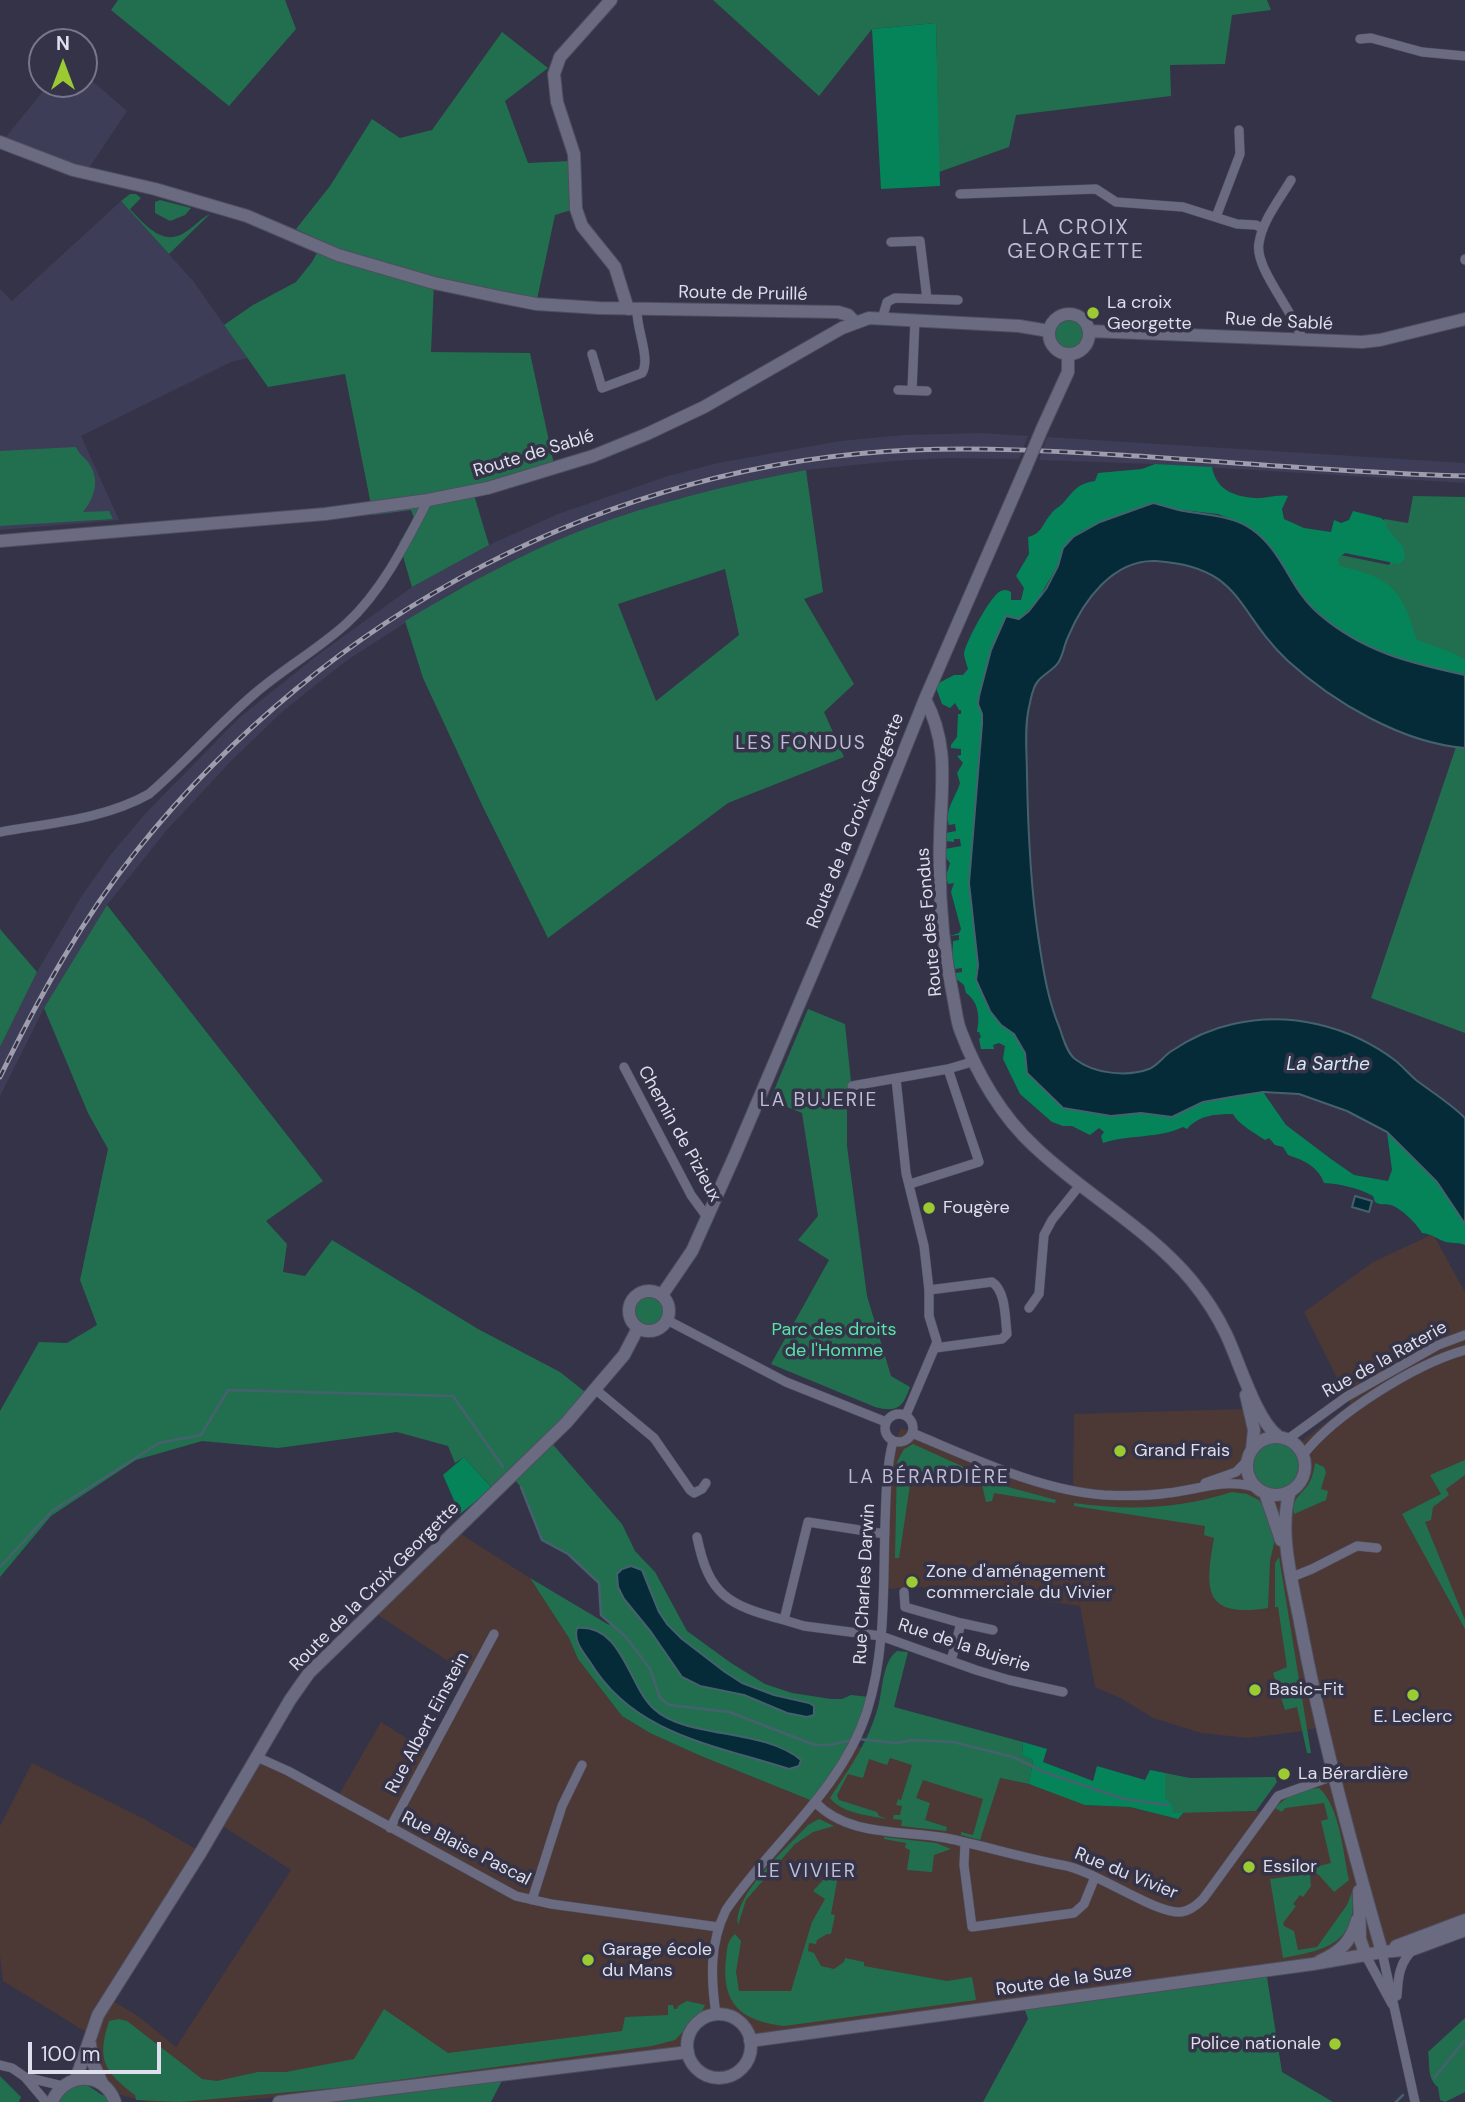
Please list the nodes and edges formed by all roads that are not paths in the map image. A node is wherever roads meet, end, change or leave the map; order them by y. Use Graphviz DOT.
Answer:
graph roads {
  1 [pos="611,0"];
  2 [pos="1360,39"];
  3 [pos="1465,56"];
  4 [pos="1239,130"];
  5 [pos="0,142"];
  6 [pos="1291,180"];
  7 [pos="961,194"];
  8 [pos="1216,217"];
  9 [pos="1263,229"];
  10 [pos="891,242"];
  11 [pos="927,299"];
  12 [pos="958,300"];
  13 [pos="633,309"];
  14 [pos="882,318"];
  15 [pos="1465,319"];
  16 [pos="915,320"];
  17 [pos="855,322"];
  18 [pos="1049,331"];
  19 [pos="1089,331"];
  20 [pos="1303,341"];
  21 [pos="592,354"];
  22 [pos="1068,354"];
  23 [pos="898,390"];
  24 [pos="912,390"];
  25 [pos="927,391"];
  26 [pos="428,500"];
  27 [pos="0,541"];
  28 [pos="925,699"];
  29 [pos="0,832"];
  30 [pos="975,1061"];
  31 [pos="624,1066"];
  32 [pos="948,1069"];
  33 [pos="896,1079"];
  34 [pos="852,1086"];
  35 [pos="910,1184"];
  36 [pos="1080,1185"];
  37 [pos="707,1217"];
  38 [pos="929,1290"];
  39 [pos="662,1295"];
  40 [pos="1030,1308"];
  41 [pos="667,1320"];
  42 [pos="638,1328"];
  43 [pos="1465,1335"];
  44 [pos="1465,1341"];
  45 [pos="935,1348"];
  46 [pos="1441,1348"];
  47 [pos="1465,1350"];
  48 [pos="1238,1361"];
  49 [pos="595,1389"];
  50 [pos="906,1415"];
  51 [pos="886,1422"];
  52 [pos="912,1433"];
  53 [pos="1283,1438"];
  54 [pos="893,1441"];
  55 [pos="1249,1455"];
  56 [pos="1303,1455"];
  57 [pos="706,1483"];
  58 [pos="1261,1491"];
  59 [pos="1290,1491"];
  60 [pos="1177,1492"];
  61 [pos="885,1534"];
  62 [pos="697,1537"];
  63 [pos="1377,1548"];
  64 [pos="1292,1577"];
  65 [pos="1294,1591"];
  66 [pos="904,1592"];
  67 [pos="784,1620"];
  68 [pos="961,1623"];
  69 [pos="993,1630"];
  70 [pos="494,1634"];
  71 [pos="881,1636"];
  72 [pos="951,1661"];
  73 [pos="1063,1692"];
  74 [pos="257,1757"];
  75 [pos="582,1765"];
  76 [pos="1333,1776"];
  77 [pos="815,1802"];
  78 [pos="390,1828"];
  79 [pos="1350,1839"];
  80 [pos="965,1843"];
  81 [pos="1096,1877"];
  82 [pos="532,1900"];
  83 [pos="1360,1902"];
  84 [pos="1465,1920"];
  85 [pos="718,1927"];
  86 [pos="1465,1930"];
  87 [pos="1414,1949"];
  88 [pos="1382,1952"];
  89 [pos="1366,1956"];
  90 [pos="1313,1964"];
  91 [pos="1396,2012"];
  92 [pos="716,2015"];
  93 [pos="750,2041"];
  94 [pos="90,2043"];
  95 [pos="688,2052"];
  96 [pos="0,2066"];
  97 [pos="25,2077"];
  98 [pos="76,2079"];
  99 [pos="102,2083"];
  100 [pos="63,2085"];
  101 [pos="114,2099"];
  102 [pos="46,2102"];
  103 [pos="52,2102"];
  104 [pos="129,2102"];
  105 [pos="279,2102"];
  106 [pos="1415,2102"];
  1 -- 13 [label="street"];
  2 -- 3 [label="street"];
  4 -- 8 [label="street"];
  5 -- 13 [label="street, Route de Pruillé"];
  6 -- 9 [label="street"];
  7 -- 8 [label="street"];
  8 -- 9 [label="street"];
  9 -- 20 [label="street"];
  10 -- 11 [label="street"];
  11 -- 12 [label="street"];
  11 -- 14 [label="street"];
  13 -- 17 [label="street, Route de Pruillé"];
  13 -- 21 [label="street"];
  14 -- 16 [label="street, Route de Sablé"];
  14 -- 17 [label="street, Route de Sablé"];
  15 -- 20 [label="street, Rue de Sablé"];
  16 -- 18 [label="street, Route de Sablé"];
  16 -- 24 [label="street"];
  17 -- 26 [label="street, Route de Sablé"];
  18 -- 19 [label="street"];
  18 -- 22 [label="street"];
  19 -- 20 [label="street, Rue de Sablé"];
  19 -- 22 [label="street"];
  22 -- 28 [label="street, Route de la Croix Georgette, bridge"];
  23 -- 24 [label="street"];
  24 -- 25 [label="street"];
  26 -- 27 [label="street, Route de Sablé"];
  26 -- 29 [label="street"];
  28 -- 30 [label="street, Route des Fondus"];
  28 -- 37 [label="street, Route de la Croix Georgette"];
  30 -- 32 [label="street"];
  30 -- 36 [label="street, Route des Fondus"];
  31 -- 37 [label="street, Chemin de Pizieux"];
  32 -- 33 [label="street"];
  32 -- 35 [label="street"];
  33 -- 34 [label="street"];
  33 -- 35 [label="street"];
  35 -- 38 [label="street"];
  36 -- 40 [label="street"];
  36 -- 48 [label="street, Route des Fondus"];
  37 -- 39 [label="street, Route de la Croix Georgette"];
  38 -- 45 [label="street"];
  38 -- 45 [label="street"];
  39 -- 41 [label="street"];
  39 -- 42 [label="street"];
  41 -- 42 [label="street"];
  41 -- 51 [label="street"];
  42 -- 49 [label="street, Route de la Croix Georgette"];
  43 -- 53 [label="street, Rue de la Raterie"];
  44 -- 46 [label="street, Rue de la Raterie"];
  45 -- 50 [label="street"];
  47 -- 56 [label="street, Rue de la Raterie"];
  48 -- 53 [label="street, Route des Fondus"];
  48 -- 55 [label="street, Route des Fondus"];
  49 -- 57 [label="street"];
  49 -- 74 [label="street, Route de la Croix Georgette"];
  50 -- 51 [label="street"];
  50 -- 52 [label="street"];
  51 -- 54 [label="street"];
  52 -- 54 [label="street"];
  52 -- 60 [label="street"];
  53 -- 55 [label="street"];
  53 -- 56 [label="street"];
  54 -- 61 [label="street, Rue Charles Darwin"];
  55 -- 58 [label="street"];
  55 -- 60 [label="street"];
  56 -- 59 [label="street"];
  58 -- 59 [label="street"];
  58 -- 60 [label="street"];
  58 -- 65 [label="street"];
  59 -- 64 [label="street"];
  61 -- 67 [label="street"];
  61 -- 71 [label="street, Rue Charles Darwin"];
  62 -- 67 [label="street, Rue de la Bujerie"];
  63 -- 64 [label="street"];
  64 -- 65 [label="street"];
  65 -- 76 [label="street"];
  66 -- 68 [label="street"];
  67 -- 71 [label="street, Rue de la Bujerie"];
  68 -- 69 [label="street"];
  68 -- 72 [label="street"];
  70 -- 78 [label="street, Rue Albert Einstein"];
  71 -- 72 [label="street, Rue de la Bujerie"];
  71 -- 77 [label="street, Rue Charles Darwin"];
  72 -- 73 [label="street, Rue de la Bujerie"];
  74 -- 78 [label="street, Rue Blaise Pascal"];
  74 -- 94 [label="street, Route de la Croix Georgette"];
  75 -- 82 [label="street"];
  76 -- 79 [label="street"];
  76 -- 81 [label="street, Rue du Vivier"];
  77 -- 80 [label="street, Rue du Vivier"];
  77 -- 85 [label="street, Rue Charles Darwin"];
  78 -- 82 [label="street, Rue Blaise Pascal"];
  79 -- 83 [label="street"];
  79 -- 88 [label="street"];
  80 -- 81 [label="street, Rue du Vivier"];
  80 -- 81 [label="street"];
  82 -- 85 [label="street, Rue Blaise Pascal"];
  83 -- 89 [label="street"];
  83 -- 90 [label="street"];
  84 -- 88 [label="street, Route de la Suze"];
  85 -- 92 [label="street, Rue Charles Darwin"];
  86 -- 87 [label="street, Route de la Suze"];
  87 -- 88 [label="street, Route de la Suze"];
  87 -- 91 [label="street"];
  88 -- 89 [label="street, Route de la Suze"];
  88 -- 91 [label="street"];
  89 -- 90 [label="street, Route de la Suze"];
  89 -- 91 [label="street"];
  90 -- 93 [label="street, Route de la Suze"];
  91 -- 106 [label="street"];
  92 -- 93 [label="street"];
  92 -- 95 [label="street"];
  93 -- 95 [label="street"];
  94 -- 98 [label="street, Route de la Croix Georgette"];
  94 -- 99 [label="street"];
  95 -- 105 [label="street"];
  96 -- 97 [label="street"];
  97 -- 100 [label="street"];
  97 -- 102 [label="street"];
  98 -- 99 [label="street"];
  98 -- 100 [label="street"];
  99 -- 101 [label="street"];
  100 -- 103 [label="street"];
  101 -- 104 [label="street"];
}
